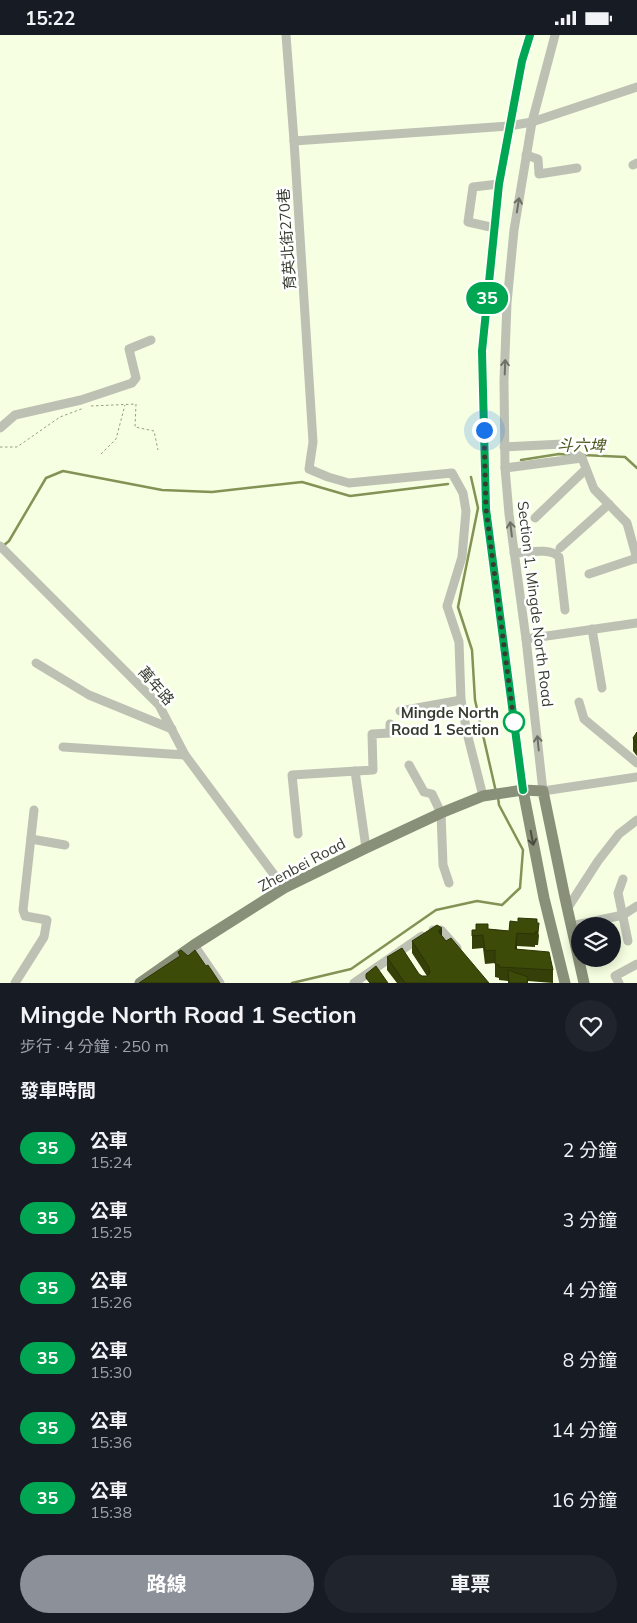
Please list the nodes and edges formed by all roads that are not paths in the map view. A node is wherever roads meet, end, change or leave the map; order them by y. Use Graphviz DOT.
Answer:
graph roads {
  1 [pos="286,35"];
  2 [pos="530,35"];
  3 [pos="555,35"];
  4 [pos="637,87"];
  5 [pos="532,122"];
  6 [pos="509,126"];
  7 [pos="294,141"];
  8 [pos="526,155"];
  9 [pos="577,168"];
  10 [pos="499,184"];
  11 [pos="495,229"];
  12 [pos="151,340"];
  13 [pos="0,428"];
  14 [pos="504,447"];
  15 [pos="582,458"];
  16 [pos="505,468"];
  17 [pos="586,469"];
  18 [pos="609,505"];
  19 [pos="535,519"];
  20 [pos="1,547"];
  21 [pos="560,547"];
  22 [pos="514,553"];
  23 [pos="637,558"];
  24 [pos="589,573"];
  25 [pos="565,610"];
  26 [pos="637,623"];
  27 [pos="592,629"];
  28 [pos="526,639"];
  29 [pos="36,663"];
  30 [pos="602,688"];
  31 [pos="461,700"];
  32 [pos="579,702"];
  33 [pos="400,711"];
  34 [pos="390,724"];
  35 [pos="172,729"];
  36 [pos="63,747"];
  37 [pos="185,755"];
  38 [pos="637,763"];
  39 [pos="409,765"];
  40 [pos="355,771"];
  41 [pos="637,777"];
  42 [pos="523,790"];
  43 [pos="543,791"];
  44 [pos="486,796"];
  45 [pos="34,810"];
  46 [pos="441,813"];
  47 [pos="637,820"];
  48 [pos="298,834"];
  49 [pos="31,839"];
  50 [pos="65,845"];
  51 [pos="366,848"];
  52 [pos="623,879"];
  53 [pos="449,883"];
  54 [pos="284,888"];
  55 [pos="637,907"];
  56 [pos="567,909"];
  57 [pos="623,915"];
  58 [pos="614,917"];
  59 [pos="571,926"];
  60 [pos="628,941"];
  61 [pos="194,945"];
  62 [pos="466,958"];
  63 [pos="637,964"];
  64 [pos="580,967"];
  65 [pos="617,979"];
  66 [pos="564,982"];
  67 [pos="15,983"];
  68 [pos="140,983"];
  69 [pos="220,983"];
  70 [pos="354,983"];
  71 [pos="584,983"];
  1 -- 7 [label="street, 育英北街270巷"];
  2 -- 6 [label="street"];
  3 -- 5 [label="street, Section 1, Mingde North Road"];
  4 -- 5 [label="street"];
  5 -- 6 [label="street"];
  5 -- 8 [label="street, Section 1, Mingde North Road"];
  6 -- 7 [label="street"];
  6 -- 10 [label="street"];
  7 -- 31 [label="street, 育英北街270巷"];
  8 -- 9 [label="street"];
  14 -- 8 [label="street, Section 1, Mingde North Road, one-way"];
  10 -- 11 [label="street"];
  10 -- 11 [label="street"];
  11 -- 42 [label="street"];
  12 -- 13 [label="street"];
  14 -- 15 [label="street"];
  14 -- 16 [label="street, Section 1, Mingde North Road"];
  15 -- 16 [label="street"];
  15 -- 17 [label="street"];
  22 -- 16 [label="street, Section 1, Mingde North Road, one-way"];
  17 -- 18 [label="street"];
  17 -- 19 [label="street"];
  18 -- 21 [label="street"];
  18 -- 23 [label="street"];
  20 -- 35 [label="street, 萬年路"];
  22 -- 25 [label="street"];
  22 -- 28 [label="street, Section 1, Mingde North Road"];
  23 -- 24 [label="street"];
  26 -- 27 [label="street"];
  27 -- 28 [label="street"];
  27 -- 30 [label="street"];
  43 -- 28 [label="street, Section 1, Mingde North Road, one-way"];
  29 -- 35 [label="street"];
  31 -- 33 [label="street"];
  31 -- 44 [label="street"];
  32 -- 38 [label="street"];
  34 -- 40 [label="street"];
  35 -- 37 [label="street, 萬年路"];
  36 -- 37 [label="street"];
  37 -- 54 [label="street, 萬年路"];
  39 -- 46 [label="street"];
  40 -- 48 [label="street"];
  40 -- 51 [label="street"];
  41 -- 43 [label="street"];
  42 -- 43 [label="main road"];
  42 -- 44 [label="main road, Zhenbei Road"];
  42 -- 66 [label="main road, one-way"];
  43 -- 56 [label="main road"];
  44 -- 46 [label="main road, Zhenbei Road"];
  45 -- 49 [label="street"];
  46 -- 51 [label="main road, Zhenbei Road"];
  46 -- 53 [label="street"];
  47 -- 56 [label="street"];
  49 -- 50 [label="street"];
  49 -- 67 [label="street"];
  51 -- 54 [label="main road, Zhenbei Road"];
  52 -- 57 [label="street"];
  54 -- 61 [label="main road, Zhenbei Road"];
  55 -- 57 [label="street"];
  56 -- 59 [label="main road"];
  57 -- 58 [label="street"];
  57 -- 60 [label="street"];
  61 -- 68 [label="main road, Zhenbei Road"];
  61 -- 69 [label="street"];
  62 -- 70 [label="street"];
  63 -- 65 [label="street"];
  64 -- 71 [label="main road"];
}
